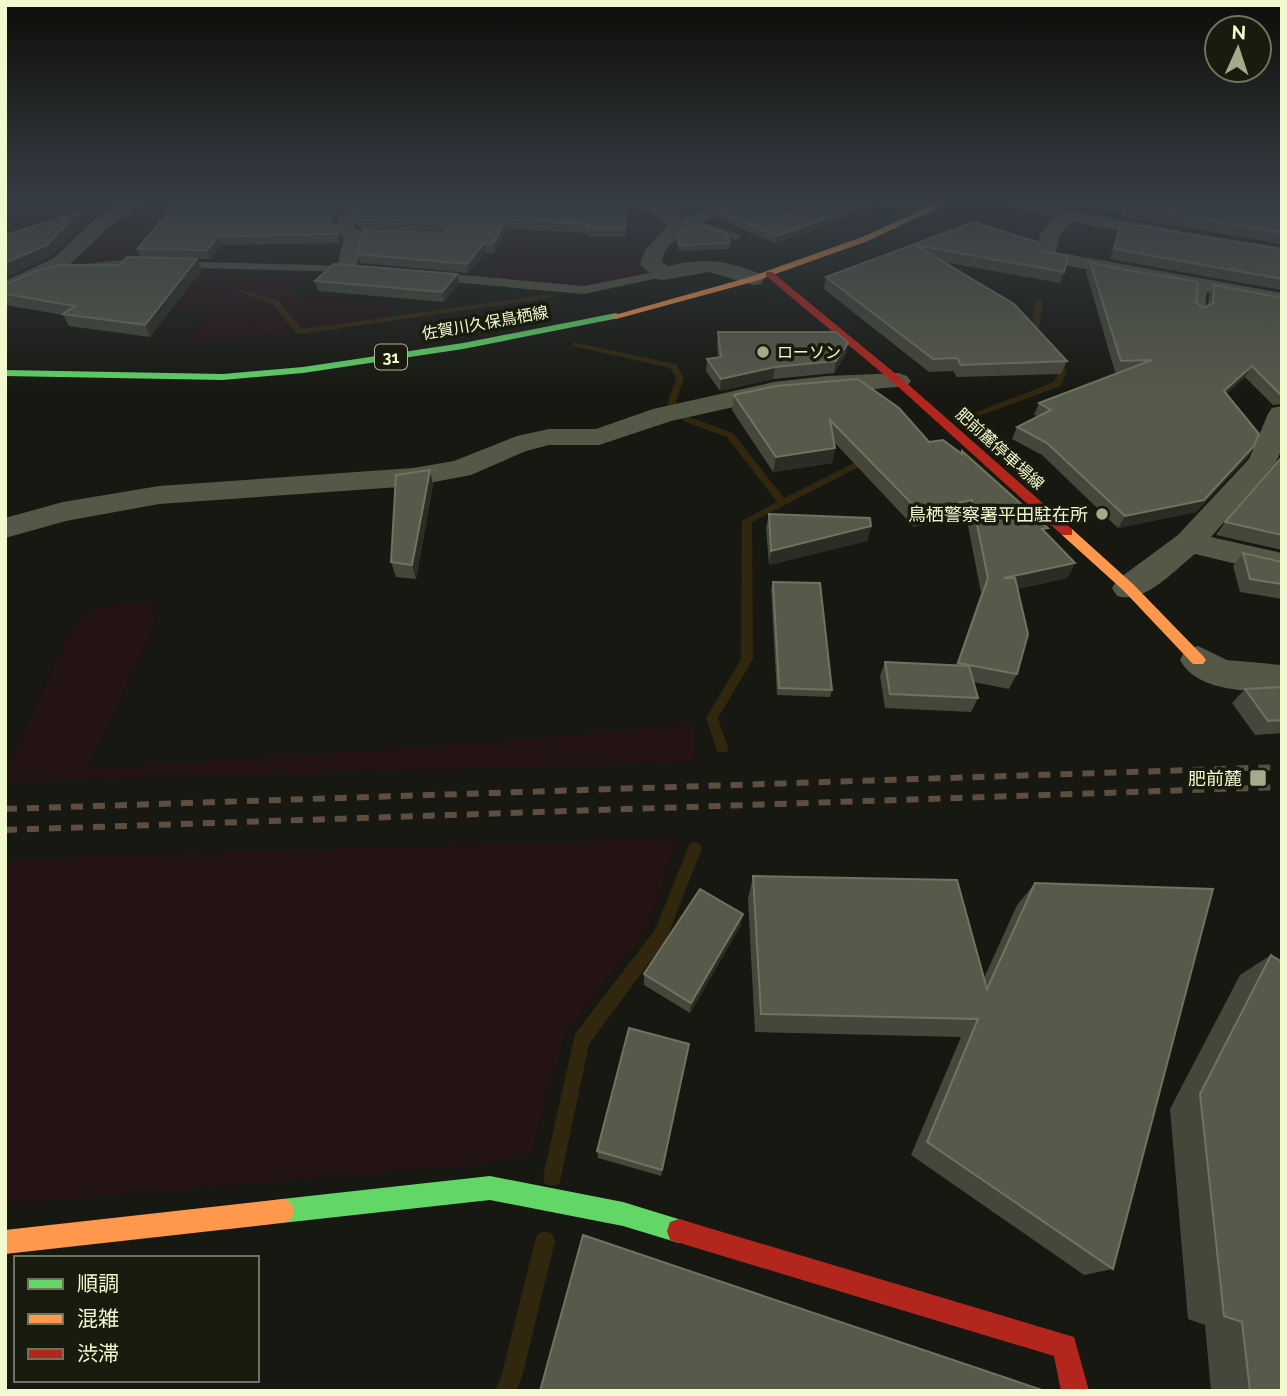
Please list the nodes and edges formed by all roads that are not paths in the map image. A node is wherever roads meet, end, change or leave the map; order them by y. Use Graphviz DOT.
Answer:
graph roads {
  1 [pos="54,265"];
  2 [pos="98,265"];
  3 [pos="219,265"];
  4 [pos="349,265"];
  5 [pos="652,265"];
  6 [pos="695,265"];
  7 [pos="721,265"];
  8 [pos="792,265"];
  9 [pos="1094,265"];
  10 [pos="348,268"];
  11 [pos="374,271"];
  12 [pos="664,274"];
  13 [pos="421,276"];
  14 [pos="762,276"];
  15 [pos="10,285"];
  16 [pos="1201,285"];
  17 [pos="1282,300"];
  18 [pos="1199,313"];
  19 [pos="5,373"];
  20 [pos="898,381"];
  21 [pos="1282,414"];
  22 [pos="5,528"];
  23 [pos="1189,542"];
  24 [pos="1282,564"];
  25 [pos="1129,588"];
  26 [pos="1198,660"];
  27 [pos="1282,679"];
  28 [pos="5,1242"];
  29 [pos="1075,1391"];
  1 -- 15 [label="street"];
  2 -- 15 [label="lane"];
  3 -- 10 [label="lane"];
  4 -- 10 [label="street"];
  5 -- 12 [label="street"];
  6 -- 12 [label="street"];
  7 -- 14 [label="street"];
  8 -- 14 [label="main road, 佐賀川久保鳥栖線 / 31"];
  9 -- 16 [label="street"];
  10 -- 11 [label="lane"];
  12 -- 13 [label="lane"];
  14 -- 19 [label="main road, 佐賀川久保鳥栖線 / 31"];
  14 -- 20 [label="main road, 肥前麓停車場線"];
  16 -- 17 [label="street"];
  16 -- 18 [label="lane"];
  20 -- 22 [label="street"];
  20 -- 25 [label="main road, 肥前麓停車場線"];
  21 -- 23 [label="street"];
  23 -- 24 [label="street"];
  23 -- 25 [label="street"];
  25 -- 26 [label="main road, 肥前麓停車場線"];
  26 -- 27 [label="street"];
  28 -- 29 [label="main road"];
}
